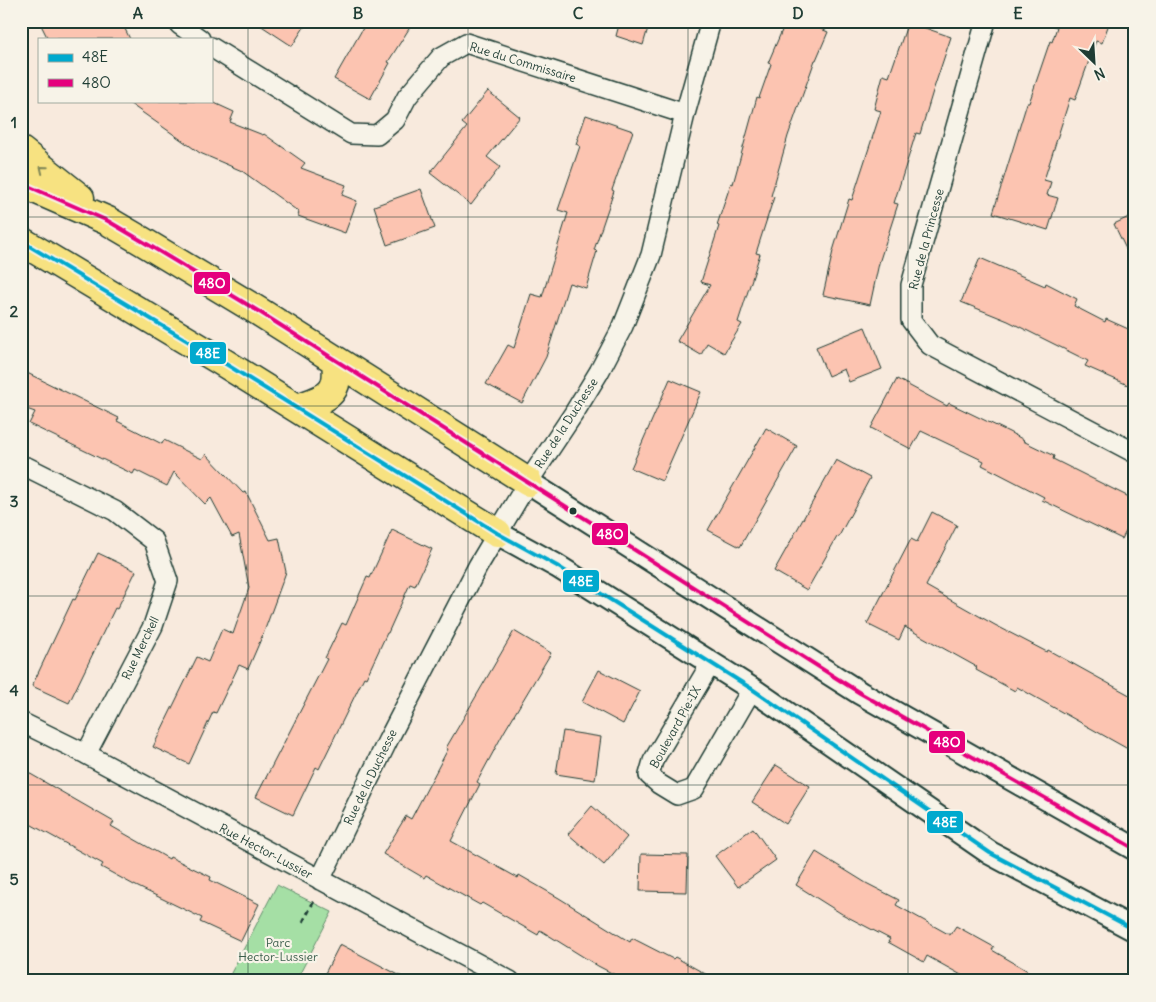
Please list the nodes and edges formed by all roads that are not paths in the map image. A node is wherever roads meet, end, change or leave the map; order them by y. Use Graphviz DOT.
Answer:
graph roads {
  1 [pos="178,21"];
  2 [pos="711,21"];
  3 [pos="986,21"];
  4 [pos="199,38"];
  5 [pos="212,48"];
  6 [pos="685,114"];
  7 [pos="21,151"];
  8 [pos="21,183"];
  9 [pos="108,221"];
  10 [pos="21,241"];
  11 [pos="336,361"];
  12 [pos="298,408"];
  13 [pos="1135,453"];
  14 [pos="21,466"];
  15 [pos="528,482"];
  16 [pos="497,533"];
  17 [pos="711,663"];
  18 [pos="752,689"];
  19 [pos="21,722"];
  20 [pos="86,754"];
  21 [pos="1135,849"];
  22 [pos="320,880"];
  23 [pos="1135,930"];
  24 [pos="510,981"];
  1 -- 4 [label="street"];
  2 -- 6 [label="street, Rue de la Duchesse"];
  3 -- 13 [label="street, Rue de la Princesse"];
  5 -- 6 [label="street, Rue du Commissaire"];
  6 -- 15 [label="street, Rue de la Duchesse"];
  9 -- 7 [label="highway, one-way"];
  8 -- 9 [label="highway"];
  9 -- 11 [label="highway"];
  10 -- 12 [label="highway"];
  11 -- 12 [label="highway"];
  11 -- 15 [label="highway"];
  12 -- 16 [label="highway"];
  14 -- 20 [label="street, Rue Merckell"];
  15 -- 16 [label="street, Rue de la Duchesse"];
  15 -- 21 [label="street"];
  16 -- 17 [label="street"];
  16 -- 22 [label="street, Rue de la Duchesse"];
  17 -- 18 [label="street"];
  17 -- 18 [label="street, Boulevard Pie-IX"];
  18 -- 23 [label="street"];
  19 -- 20 [label="street, Rue Hector-Lussier"];
  20 -- 22 [label="street, Rue Hector-Lussier"];
  22 -- 24 [label="street, Rue Hector-Lussier"];
}
